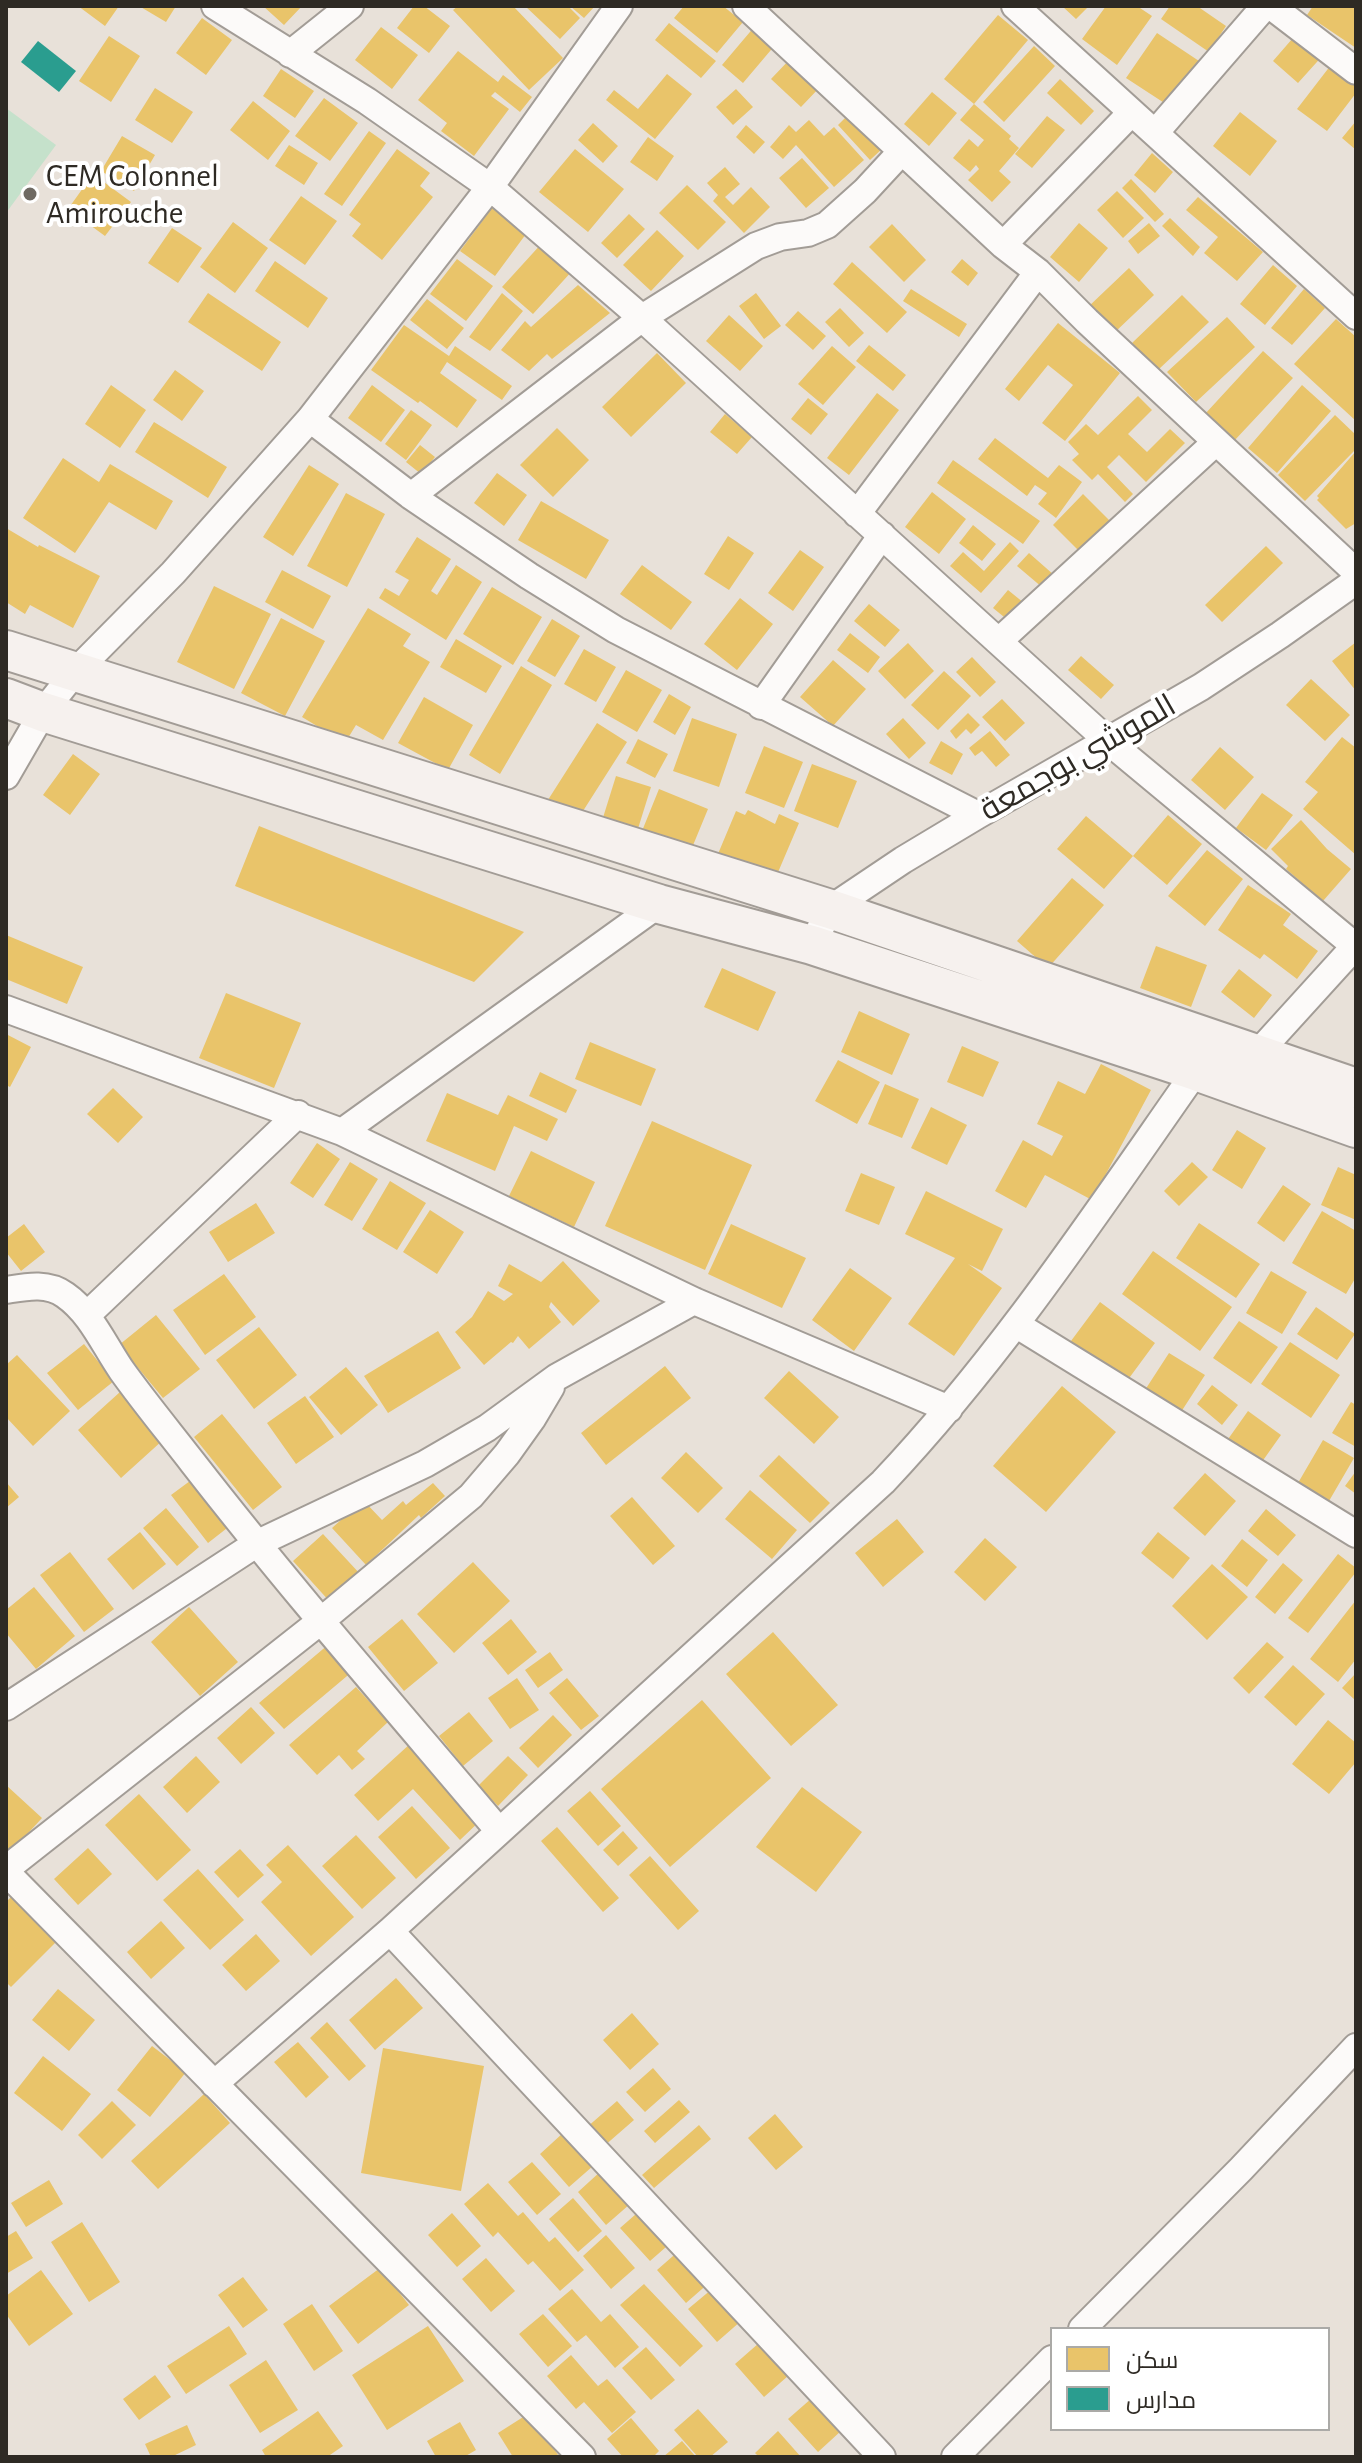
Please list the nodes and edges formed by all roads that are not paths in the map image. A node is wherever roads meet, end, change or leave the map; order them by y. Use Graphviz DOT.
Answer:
graph roads {
  1 [pos="215,6"];
  2 [pos="350,6"];
  3 [pos="619,6"];
  4 [pos="746,6"];
  5 [pos="1015,6"];
  6 [pos="1268,6"];
  7 [pos="290,54"];
  8 [pos="1356,71"];
  9 [pos="1131,113"];
  10 [pos="1155,133"];
  11 [pos="902,151"];
  12 [pos="490,187"];
  13 [pos="1003,245"];
  14 [pos="1038,272"];
  15 [pos="1356,316"];
  16 [pos="642,318"];
  17 [pos="310,419"];
  18 [pos="1216,442"];
  19 [pos="411,496"];
  20 [pos="857,514"];
  21 [pos="882,535"];
  22 [pos="1356,572"];
  23 [pos="1356,581"];
  24 [pos="999,641"];
  25 [pos="6,650"];
  26 [pos="75,672"];
  27 [pos="6,698"];
  28 [pos="761,706"];
  29 [pos="43,712"];
  30 [pos="1108,741"];
  31 [pos="6,776"];
  32 [pos="978,815"];
  33 [pos="659,904"];
  34 [pos="830,909"];
  35 [pos="812,945"];
  36 [pos="1356,946"];
  37 [pos="6,1009"];
  38 [pos="1257,1054"];
  39 [pos="1203,1055"];
  40 [pos="1355,1086"];
  41 [pos="298,1114"];
  42 [pos="1356,1128"];
  43 [pos="342,1132"];
  44 [pos="6,1290"];
  45 [pos="694,1301"];
  46 [pos="87,1315"];
  47 [pos="1017,1325"];
  48 [pos="557,1377"];
  49 [pos="949,1409"];
  50 [pos="1356,1534"];
  51 [pos="256,1544"];
  52 [pos="322,1620"];
  53 [pos="6,1707"];
  54 [pos="499,1831"];
  55 [pos="6,1871"];
  56 [pos="390,1931"];
  57 [pos="1356,2047"];
  58 [pos="214,2084"];
  59 [pos="1084,2327"];
  60 [pos="1050,2361"];
  61 [pos="582,2457"];
  62 [pos="882,2457"];
  63 [pos="955,2457"];
  1 -- 7 [label="street"];
  2 -- 7 [label="street"];
  3 -- 12 [label="street"];
  4 -- 11 [label="street"];
  5 -- 9 [label="street"];
  6 -- 8 [label="street"];
  6 -- 10 [label="street"];
  7 -- 12 [label="street"];
  9 -- 10 [label="street"];
  9 -- 13 [label="street"];
  10 -- 15 [label="street"];
  11 -- 13 [label="street"];
  11 -- 16 [label="street"];
  12 -- 16 [label="street"];
  12 -- 17 [label="street"];
  13 -- 14 [label="street"];
  14 -- 18 [label="street"];
  14 -- 20 [label="street"];
  16 -- 19 [label="street"];
  16 -- 20 [label="street"];
  17 -- 19 [label="street"];
  17 -- 26 [label="street"];
  18 -- 22 [label="street"];
  18 -- 24 [label="street"];
  19 -- 28 [label="street"];
  20 -- 21 [label="street"];
  21 -- 24 [label="street"];
  21 -- 28 [label="street"];
  23 -- 30 [label="street, الموشي بوجمعة"];
  24 -- 30 [label="street"];
  25 -- 26 [label="main road"];
  26 -- 29 [label="street"];
  26 -- 34 [label="main road"];
  27 -- 29 [label="main road"];
  28 -- 32 [label="street"];
  29 -- 31 [label="street"];
  29 -- 33 [label="main road"];
  30 -- 32 [label="street, الموشي بوجمعة"];
  30 -- 36 [label="street"];
  32 -- 34 [label="street, الموشي بوجمعة"];
  33 -- 35 [label="main road"];
  33 -- 43 [label="street"];
  34 -- 35 [label="street, الموشي بوجمعة"];
  34 -- 39 [label="main road"];
  35 -- 39 [label="main road"];
  36 -- 38 [label="street"];
  37 -- 41 [label="street"];
  38 -- 39 [label="main road"];
  38 -- 40 [label="main road"];
  39 -- 42 [label="main road"];
  39 -- 47 [label="street"];
  41 -- 43 [label="street"];
  41 -- 46 [label="street"];
  43 -- 45 [label="street"];
  44 -- 46 [label="street"];
  45 -- 48 [label="street"];
  45 -- 49 [label="street"];
  46 -- 51 [label="street"];
  47 -- 49 [label="street"];
  47 -- 50 [label="street"];
  48 -- 51 [label="street"];
  48 -- 52 [label="street"];
  49 -- 54 [label="street"];
  51 -- 52 [label="street"];
  51 -- 53 [label="street"];
  52 -- 54 [label="street"];
  52 -- 55 [label="street"];
  54 -- 56 [label="street"];
  55 -- 58 [label="street"];
  56 -- 58 [label="street"];
  56 -- 62 [label="street"];
  57 -- 59 [label="street"];
  58 -- 61 [label="street"];
  60 -- 63 [label="street"];
}
